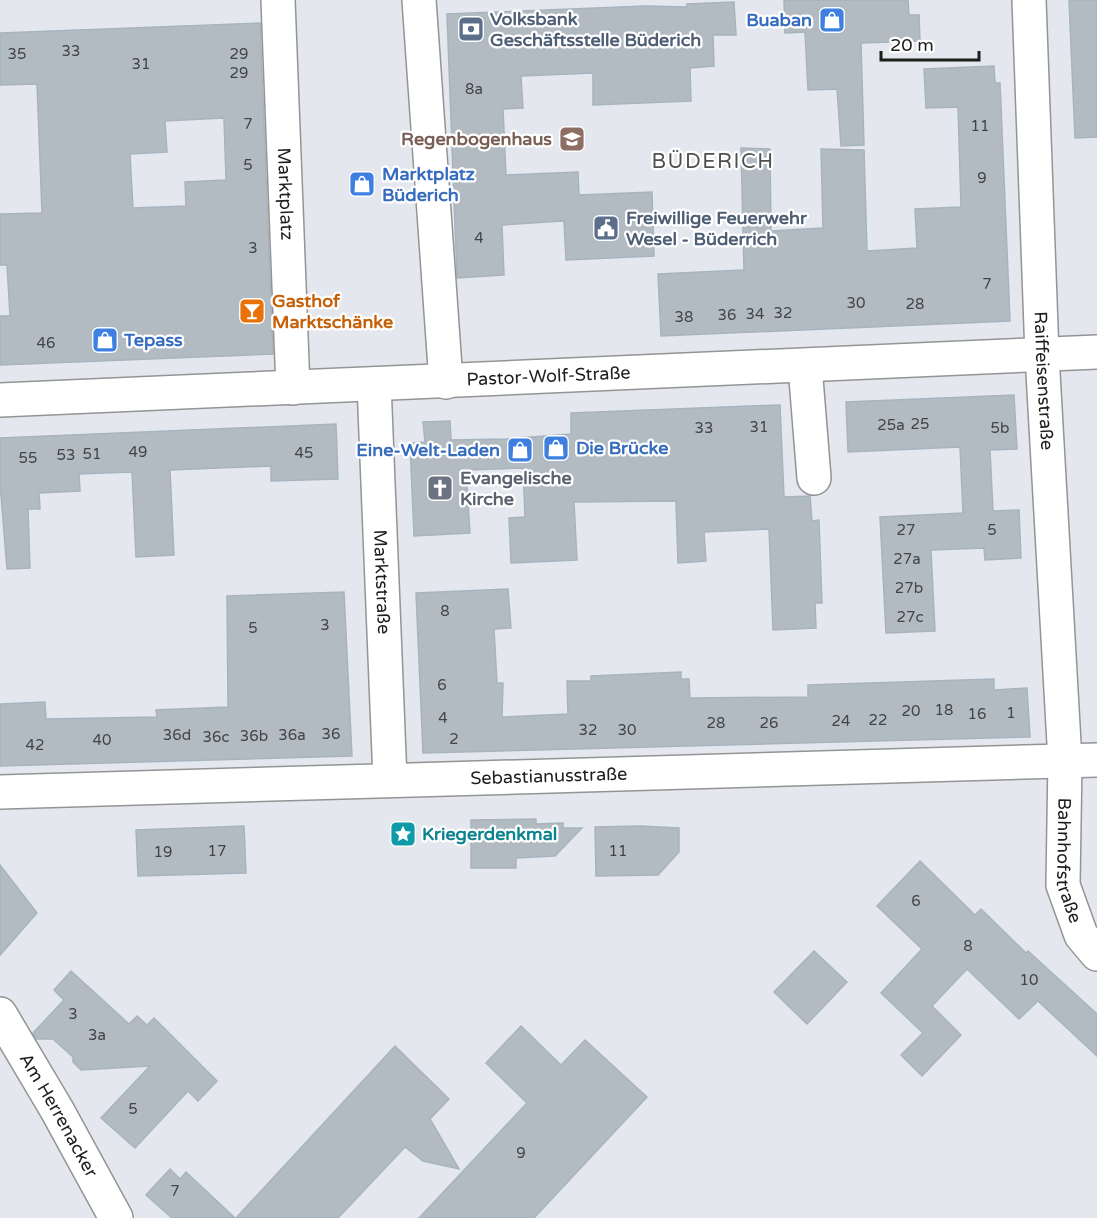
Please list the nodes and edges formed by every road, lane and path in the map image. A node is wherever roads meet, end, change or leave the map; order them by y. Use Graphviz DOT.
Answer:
graph roads {
  1 [pos="278,0"];
  2 [pos="419,0"];
  3 [pos="1029,0"];
  4 [pos="1097,352"];
  5 [pos="1042,355"];
  6 [pos="805,366"];
  7 [pos="446,382"];
  8 [pos="374,384"];
  9 [pos="293,388"];
  10 [pos="0,400"];
  11 [pos="814,478"];
  12 [pos="1097,760"];
  13 [pos="1065,761"];
  14 [pos="390,780"];
  15 [pos="0,792"];
  16 [pos="1097,954"];
  17 [pos="0,1014"];
  18 [pos="116,1218"];
  1 -- 9 [label="street, Marktplatz"];
  2 -- 7 [label="street"];
  3 -- 5 [label="street, Raiffeisenstraße"];
  4 -- 5 [label="street, Pastor-Wolf-Straße"];
  5 -- 6 [label="street, Pastor-Wolf-Straße"];
  5 -- 13 [label="street, Raiffeisenstraße"];
  6 -- 7 [label="street, Pastor-Wolf-Straße"];
  6 -- 11 [label="street"];
  7 -- 8 [label="street, Pastor-Wolf-Straße"];
  8 -- 9 [label="street, Pastor-Wolf-Straße"];
  8 -- 14 [label="street, Marktstraße"];
  9 -- 10 [label="street, Pastor-Wolf-Straße"];
  12 -- 13 [label="street, Sebastianusstraße"];
  13 -- 14 [label="street, Sebastianusstraße"];
  13 -- 16 [label="street, Bahnhofstraße"];
  14 -- 15 [label="street, Sebastianusstraße"];
  17 -- 18 [label="street, Am Herrenacker"];
}
